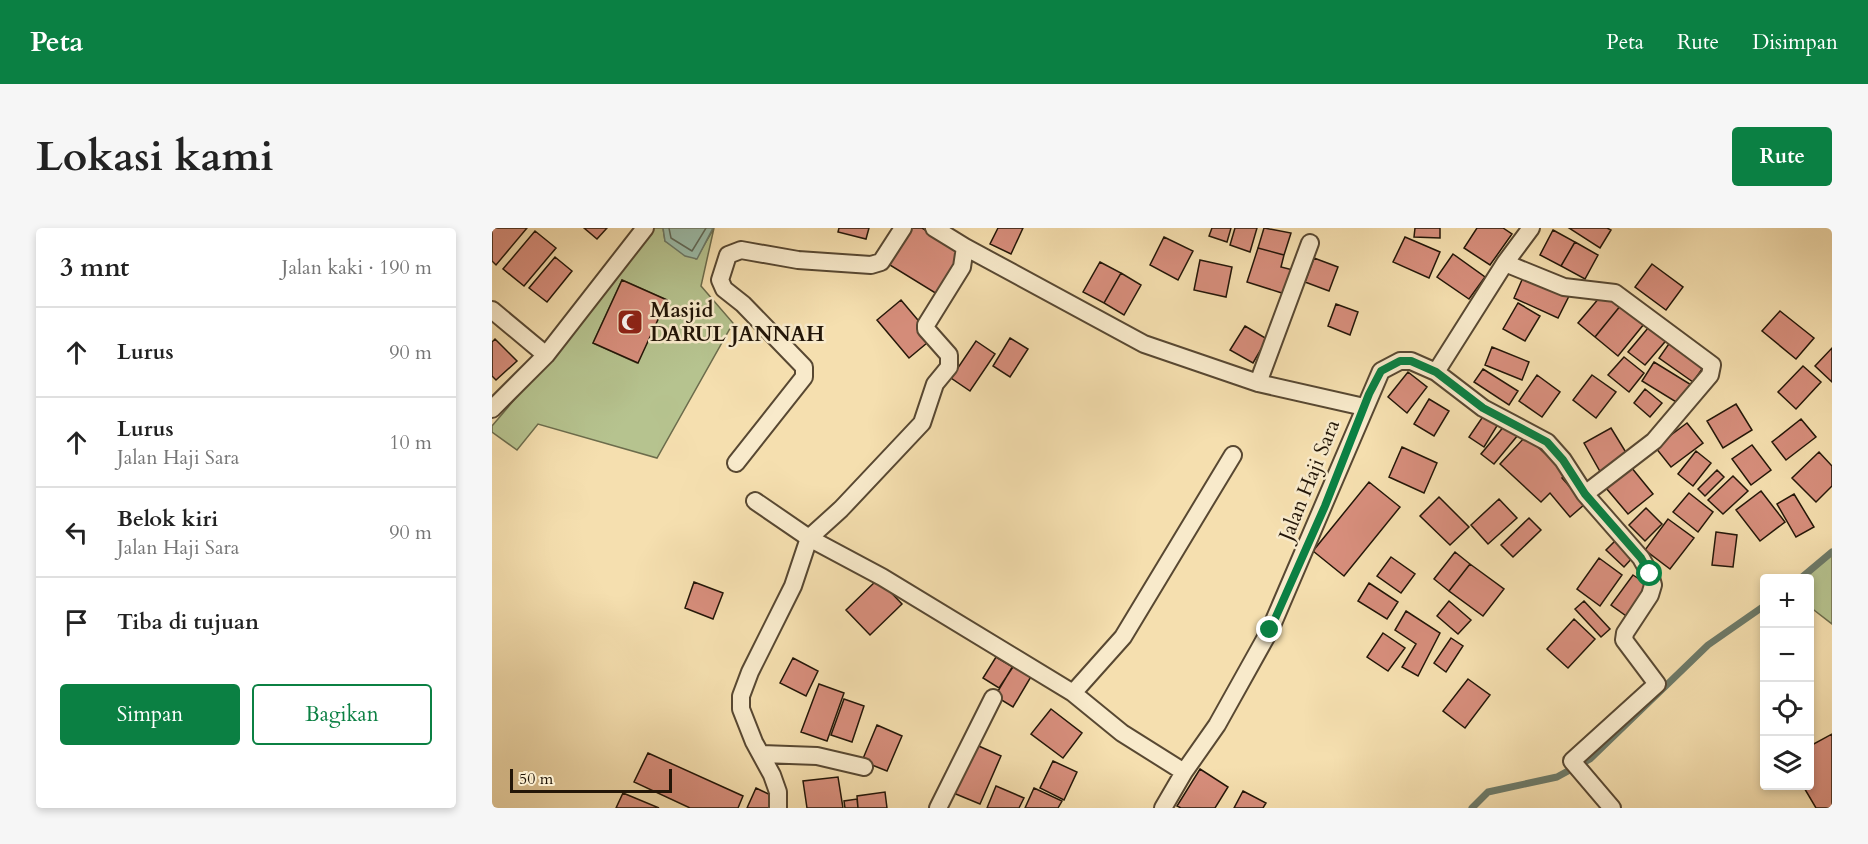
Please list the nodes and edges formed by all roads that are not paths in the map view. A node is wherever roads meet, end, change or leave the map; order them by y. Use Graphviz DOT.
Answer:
graph roads {
  1 [pos="645,228"];
  2 [pos="903,228"];
  3 [pos="934,228"];
  4 [pos="1531,228"];
  5 [pos="1310,243"];
  6 [pos="965,247"];
  7 [pos="1505,263"];
  8 [pos="492,310"];
  9 [pos="546,355"];
  10 [pos="1436,372"];
  11 [pos="1258,383"];
  12 [pos="1364,407"];
  13 [pos="492,409"];
  14 [pos="1233,455"];
  15 [pos="736,463"];
  16 [pos="1585,494"];
  17 [pos="755,501"];
  18 [pos="809,538"];
  19 [pos="1074,693"];
  20 [pos="993,698"];
  21 [pos="761,754"];
  22 [pos="864,767"];
  23 [pos="1184,772"];
  24 [pos="778,808"];
  25 [pos="938,808"];
  26 [pos="1163,808"];
  27 [pos="1612,808"];
  1 -- 9 [label="street"];
  2 -- 15 [label="street"];
  3 -- 6 [label="street"];
  4 -- 7 [label="street"];
  5 -- 11 [label="street"];
  6 -- 11 [label="street"];
  6 -- 18 [label="street"];
  7 -- 10 [label="street"];
  7 -- 16 [label="street"];
  8 -- 9 [label="street"];
  9 -- 13 [label="street"];
  10 -- 12 [label="street, Jalan Haji Sara"];
  10 -- 16 [label="street, Jalan Haji Sara"];
  11 -- 12 [label="street"];
  12 -- 23 [label="street, Jalan Haji Sara"];
  14 -- 19 [label="street"];
  16 -- 27 [label="street, Jalan Haji Sara"];
  17 -- 18 [label="street"];
  18 -- 19 [label="street"];
  18 -- 21 [label="street"];
  19 -- 23 [label="street"];
  20 -- 25 [label="street"];
  21 -- 22 [label="street"];
  21 -- 24 [label="street"];
  23 -- 26 [label="street, Jalan Haji Sara"];
}
